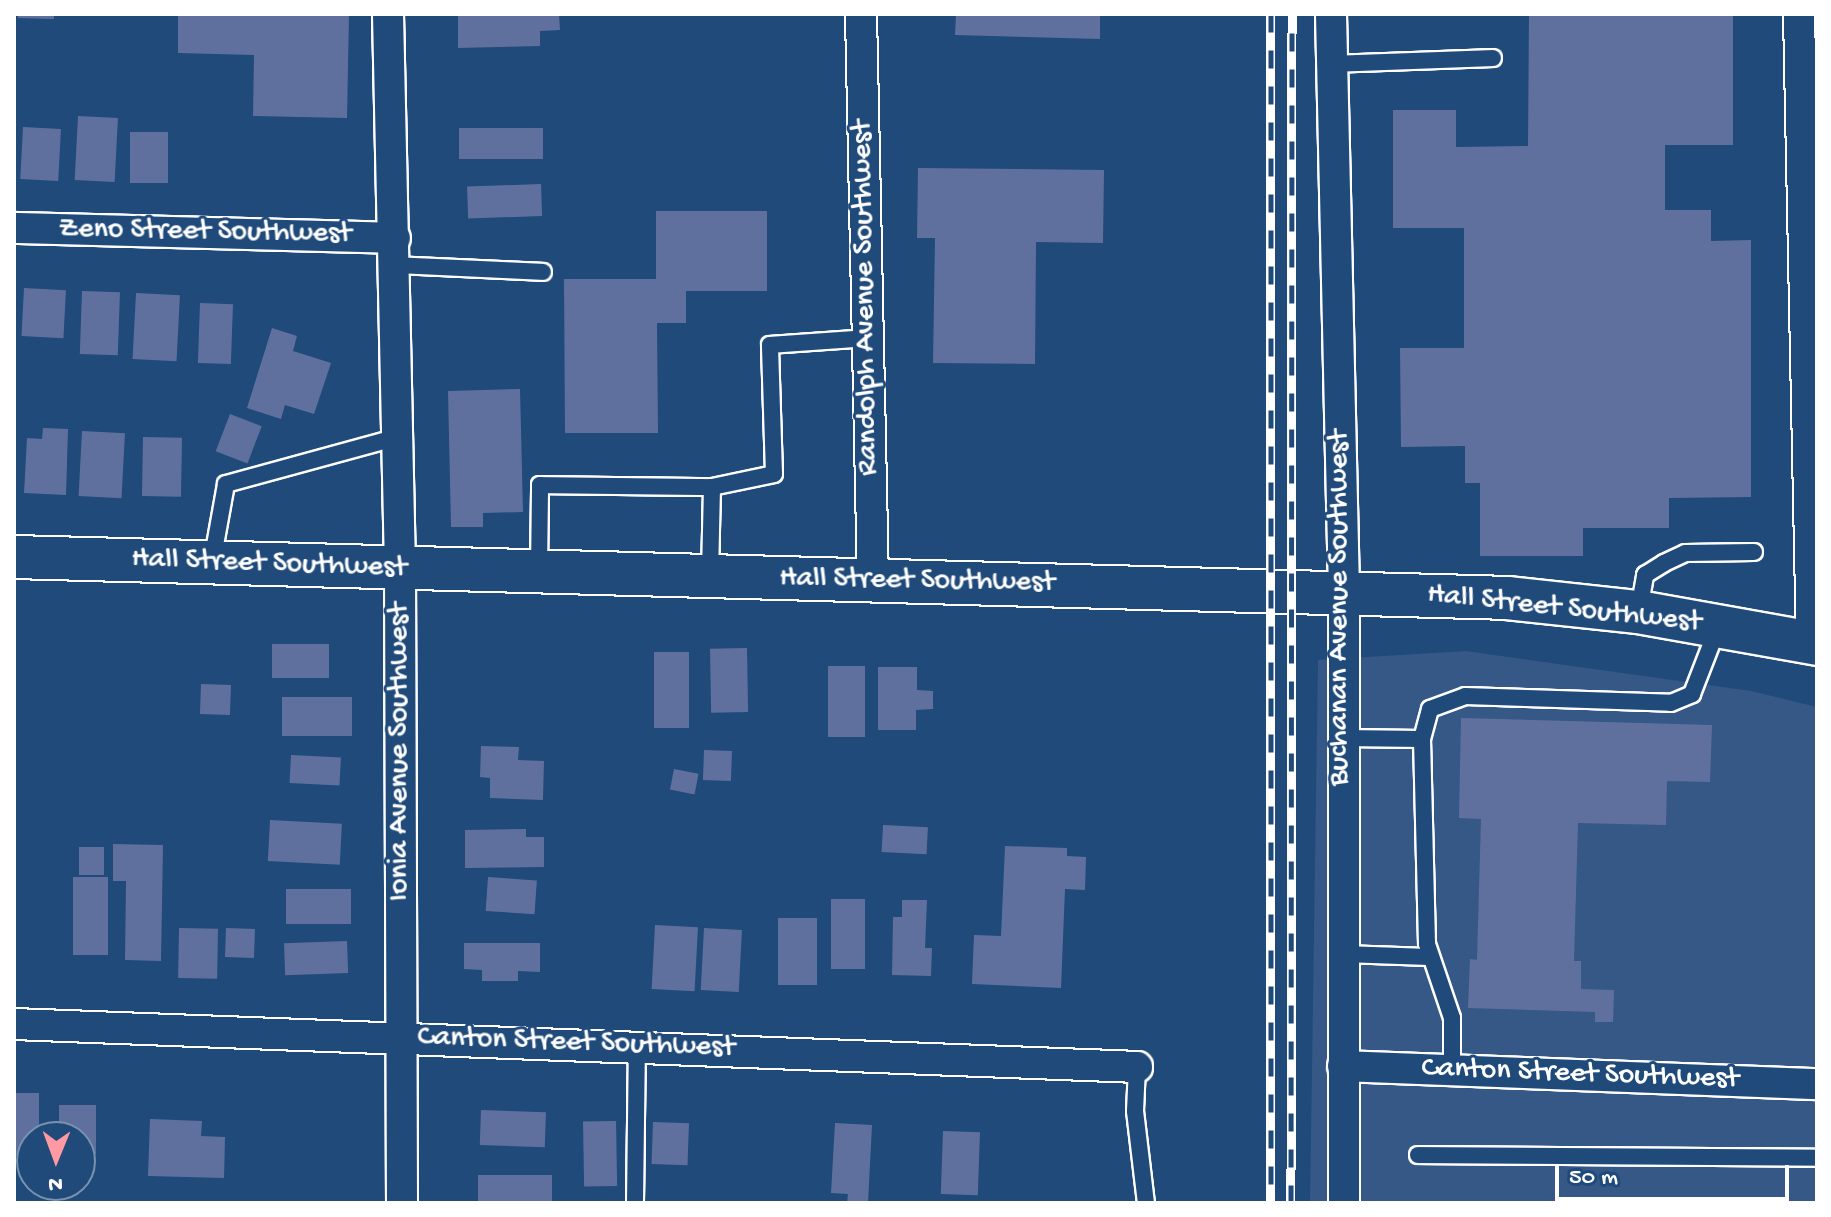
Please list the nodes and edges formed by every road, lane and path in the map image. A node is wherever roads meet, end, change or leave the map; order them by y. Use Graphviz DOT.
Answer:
graph roads {
  1 [pos="388,14"];
  2 [pos="861,14"];
  3 [pos="1331,14"];
  4 [pos="1799,14"];
  5 [pos="1493,58"];
  6 [pos="1332,64"];
  7 [pos="14,228"];
  8 [pos="395,251"];
  9 [pos="543,272"];
  10 [pos="868,338"];
  11 [pos="398,437"];
  12 [pos="712,487"];
  13 [pos="1754,552"];
  14 [pos="14,557"];
  15 [pos="212,563"];
  16 [pos="400,569"];
  17 [pos="539,572"];
  18 [pos="710,577"];
  19 [pos="873,581"];
  20 [pos="1344,592"];
  21 [pos="1638,612"];
  22 [pos="1718,626"];
  23 [pos="1815,643"];
  24 [pos="1343,738"];
  25 [pos="1422,739"];
  26 [pos="1344,954"];
  27 [pos="1428,957"];
  28 [pos="14,1024"];
  29 [pos="402,1036"];
  30 [pos="637,1046"];
  31 [pos="1343,1066"];
  32 [pos="1137,1067"];
  33 [pos="1452,1070"];
  34 [pos="1817,1084"];
  35 [pos="1418,1155"];
  36 [pos="1817,1158"];
  37 [pos="402,1203"];
  38 [pos="635,1203"];
  39 [pos="1146,1203"];
  40 [pos="1344,1203"];
  1 -- 8 [label="street, Ionia Avenue Southwest"];
  2 -- 10 [label="street, Randolph Avenue Southwest"];
  3 -- 6 [label="street, Buchanan Avenue Southwest"];
  4 -- 23 [label="street"];
  5 -- 6 [label="lane"];
  6 -- 20 [label="street, Buchanan Avenue Southwest"];
  7 -- 8 [label="street, Zeno Street Southwest"];
  8 -- 9 [label="lane"];
  8 -- 11 [label="street, Ionia Avenue Southwest"];
  10 -- 12 [label="lane"];
  10 -- 19 [label="street, Randolph Avenue Southwest"];
  11 -- 15 [label="lane"];
  11 -- 16 [label="street, Ionia Avenue Southwest"];
  12 -- 17 [label="lane"];
  12 -- 18 [label="lane"];
  13 -- 21 [label="lane"];
  14 -- 15 [label="main road, Hall Street Southwest"];
  15 -- 16 [label="main road, Hall Street Southwest"];
  16 -- 17 [label="main road, Hall Street Southwest"];
  16 -- 29 [label="street, Ionia Avenue Southwest"];
  17 -- 18 [label="main road, Hall Street Southwest"];
  18 -- 19 [label="main road, Hall Street Southwest"];
  19 -- 20 [label="main road, Hall Street Southwest"];
  20 -- 21 [label="main road, Hall Street Southwest"];
  20 -- 24 [label="street, Buchanan Avenue Southwest"];
  21 -- 22 [label="main road, Hall Street Southwest"];
  22 -- 23 [label="main road, Hall Street Southwest"];
  22 -- 25 [label="lane"];
  24 -- 25 [label="lane"];
  24 -- 26 [label="street, Buchanan Avenue Southwest"];
  25 -- 27 [label="lane"];
  26 -- 27 [label="lane"];
  26 -- 31 [label="street, Buchanan Avenue Southwest"];
  27 -- 33 [label="lane"];
  28 -- 29 [label="street, Canton Street Southwest"];
  29 -- 30 [label="street, Canton Street Southwest"];
  29 -- 37 [label="street, Ionia Avenue Southwest"];
  30 -- 32 [label="street, Canton Street Southwest"];
  30 -- 38 [label="lane"];
  31 -- 33 [label="street, Canton Street Southwest"];
  31 -- 40 [label="street, Buchanan Avenue Southwest"];
  32 -- 39 [label="lane"];
  33 -- 34 [label="street, Canton Street Southwest"];
  35 -- 36 [label="lane"];
}
